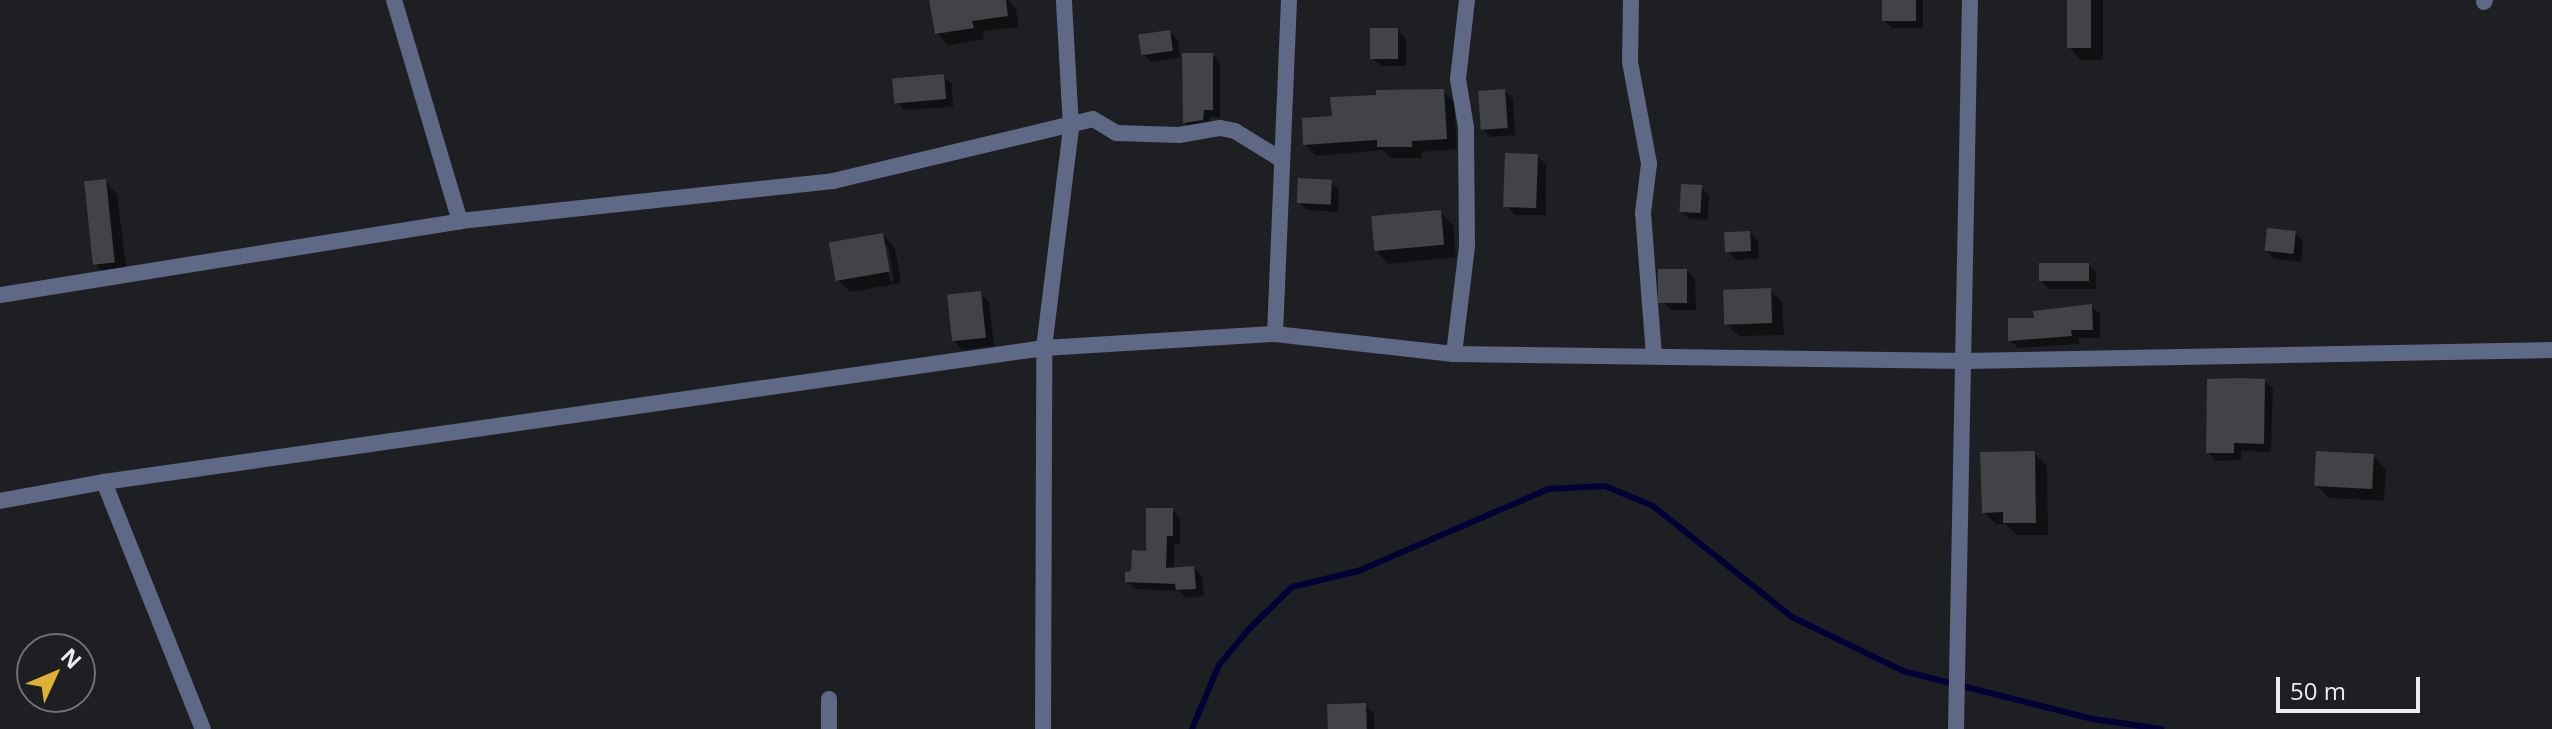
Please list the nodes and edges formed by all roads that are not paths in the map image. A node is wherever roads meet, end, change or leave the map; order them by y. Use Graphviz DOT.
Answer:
graph roads {
  1 [pos="394,0"];
  2 [pos="1064,0"];
  3 [pos="1289,0"];
  4 [pos="1467,0"];
  5 [pos="1631,0"];
  6 [pos="1970,0"];
  7 [pos="1071,127"];
  8 [pos="1282,160"];
  9 [pos="460,221"];
  10 [pos="0,295"];
  11 [pos="1275,334"];
  12 [pos="1044,348"];
  13 [pos="2552,350"];
  14 [pos="1454,354"];
  15 [pos="1654,357"];
  16 [pos="1965,361"];
  17 [pos="104,482"];
  18 [pos="0,501"];
  19 [pos="829,699"];
  20 [pos="203,729"];
  21 [pos="829,729"];
  22 [pos="1043,729"];
  23 [pos="1956,729"];
  1 -- 9 [label="street"];
  2 -- 7 [label="street"];
  3 -- 8 [label="street"];
  4 -- 14 [label="street"];
  5 -- 15 [label="street"];
  6 -- 16 [label="street"];
  7 -- 8 [label="street"];
  7 -- 9 [label="street"];
  7 -- 12 [label="street"];
  8 -- 11 [label="street"];
  9 -- 10 [label="street"];
  11 -- 12 [label="street"];
  11 -- 14 [label="street"];
  12 -- 17 [label="street"];
  12 -- 22 [label="street"];
  13 -- 16 [label="street"];
  14 -- 15 [label="street"];
  15 -- 16 [label="street"];
  16 -- 23 [label="street"];
  17 -- 18 [label="street"];
  17 -- 20 [label="street"];
  19 -- 21 [label="street"];
}
